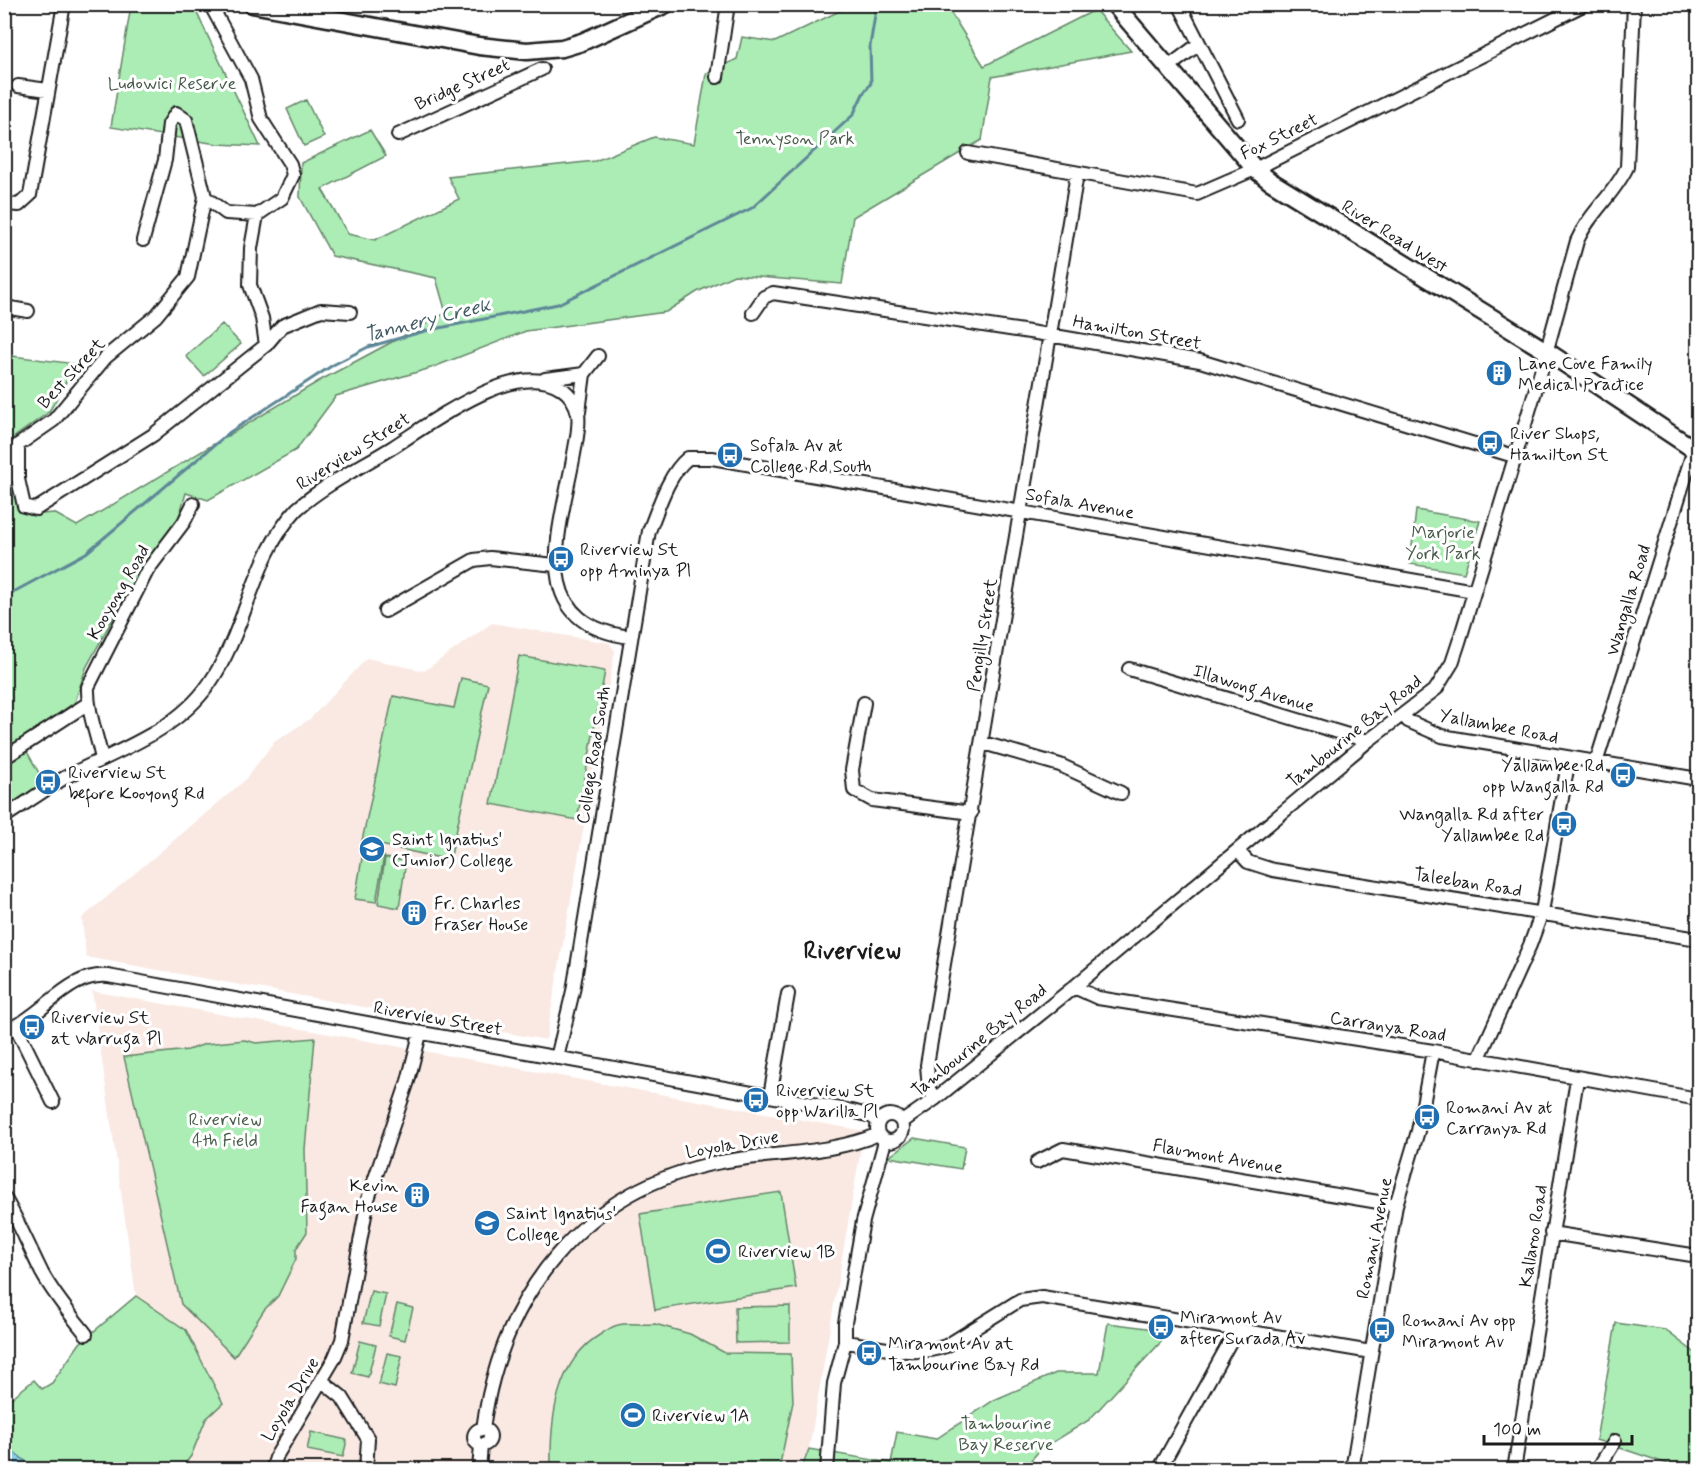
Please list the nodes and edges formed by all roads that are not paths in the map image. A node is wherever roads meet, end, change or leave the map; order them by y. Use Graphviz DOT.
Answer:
graph roads {
  1 [pos="64,4"];
  2 [pos="210,4"];
  3 [pos="252,4"];
  4 [pos="666,4"];
  5 [pos="728,4"];
  6 [pos="1113,4"];
  7 [pos="1179,4"];
  8 [pos="1585,4"];
  9 [pos="1634,4"];
  10 [pos="1199,44"];
  11 [pos="1167,68"];
  12 [pos="542,69"];
  13 [pos="717,78"];
  14 [pos="18,86"];
  15 [pos="48,90"];
  16 [pos="1238,119"];
  17 [pos="398,135"];
  18 [pos="968,153"];
  19 [pos="1255,169"];
  20 [pos="1077,174"];
  21 [pos="205,197"];
  22 [pos="4,204"];
  23 [pos="257,215"];
  24 [pos="143,240"];
  25 [pos="4,307"];
  26 [pos="28,311"];
  27 [pos="350,312"];
  28 [pos="753,313"];
  29 [pos="1049,335"];
  30 [pos="266,345"];
  31 [pos="1546,351"];
  32 [pos="598,356"];
  33 [pos="584,374"];
  34 [pos="538,380"];
  35 [pos="579,415"];
  36 [pos="1696,451"];
  37 [pos="1514,456"];
  38 [pos="681,464"];
  39 [pos="193,504"];
  40 [pos="1020,510"];
  41 [pos="555,565"];
  42 [pos="1474,591"];
  43 [pos="386,611"];
  44 [pos="630,637"];
  45 [pos="1129,669"];
  46 [pos="864,703"];
  47 [pos="87,704"];
  48 [pos="1403,715"];
  49 [pos="1368,741"];
  50 [pos="983,743"];
  51 [pos="4,758"];
  52 [pos="1569,758"];
  53 [pos="102,759"];
  54 [pos="1596,763"];
  55 [pos="1698,779"];
  56 [pos="1121,793"];
  57 [pos="971,813"];
  58 [pos="4,817"];
  59 [pos="1238,851"];
  60 [pos="1542,912"];
  61 [pos="1698,939"];
  62 [pos="1074,987"];
  63 [pos="788,994"];
  64 [pos="10,1029"];
  65 [pos="420,1034"];
  66 [pos="1432,1051"];
  67 [pos="557,1058"];
  68 [pos="1478,1060"];
  69 [pos="1577,1079"];
  70 [pos="770,1096"];
  71 [pos="935,1099"];
  72 [pos="1698,1099"];
  73 [pos="53,1102"];
  74 [pos="902,1122"];
  75 [pos="880,1132"];
  76 [pos="1037,1162"];
  77 [pos="4,1197"];
  78 [pos="1396,1204"];
  79 [pos="1551,1233"];
  80 [pos="1698,1256"];
  81 [pos="1236,1331"];
  82 [pos="86,1334"];
  83 [pos="845,1342"];
  84 [pos="1371,1353"];
  85 [pos="322,1381"];
  86 [pos="1615,1442"];
  87 [pos="272,1470"];
  88 [pos="366,1470"];
  89 [pos="479,1470"];
  90 [pos="827,1470"];
  91 [pos="1159,1470"];
  92 [pos="1353,1470"];
  93 [pos="1514,1470"];
  94 [pos="1597,1470"];
  1 -- 15 [label="street"];
  2 -- 23 [label="street"];
  3 -- 4 [label="main road"];
  5 -- 13 [label="street"];
  6 -- 11 [label="main road, River Road West"];
  7 -- 10 [label="street"];
  8 -- 19 [label="street, Fox Street"];
  9 -- 31 [label="street, Tambourine Bay Road"];
  10 -- 11 [label="street"];
  10 -- 16 [label="street"];
  11 -- 19 [label="main road, River Road West"];
  12 -- 17 [label="street, Bridge Street"];
  14 -- 15 [label="street"];
  15 -- 22 [label="street"];
  18 -- 20 [label="street, Fox Street"];
  19 -- 20 [label="street, Fox Street"];
  19 -- 31 [label="main road, River Road West"];
  20 -- 29 [label="street, Pengilly Street"];
  21 -- 23 [label="street"];
  21 -- 24 [label="street, Best Street"];
  21 -- 30 [label="street, Best Street"];
  23 -- 30 [label="street"];
  25 -- 26 [label="street"];
  27 -- 30 [label="street"];
  28 -- 29 [label="street, Hamilton Street"];
  29 -- 37 [label="street, Hamilton Street"];
  29 -- 40 [label="street, Pengilly Street"];
  31 -- 36 [label="main road, River Road West"];
  31 -- 37 [label="street, Tambourine Bay Road"];
  32 -- 33 [label="street"];
  33 -- 34 [label="street, Riverview Street"];
  33 -- 35 [label="street"];
  34 -- 35 [label="street"];
  34 -- 53 [label="street, Riverview Street"];
  35 -- 41 [label="street"];
  36 -- 54 [label="street, Wangalla Road"];
  37 -- 42 [label="street, Tambourine Bay Road"];
  38 -- 40 [label="street, Sofala Avenue"];
  38 -- 44 [label="street, College Road South"];
  39 -- 47 [label="street, Kooyong Road"];
  40 -- 42 [label="street, Sofala Avenue"];
  40 -- 50 [label="street, Pengilly Street"];
  41 -- 43 [label="street"];
  41 -- 44 [label="street"];
  42 -- 48 [label="street, Tambourine Bay Road"];
  44 -- 67 [label="street, College Road South"];
  45 -- 49 [label="street, Illawong Avenue"];
  46 -- 57 [label="street"];
  47 -- 51 [label="street"];
  47 -- 53 [label="street"];
  48 -- 49 [label="street, Tambourine Bay Road"];
  48 -- 52 [label="street, Yallambee Road"];
  49 -- 59 [label="street, Tambourine Bay Road"];
  50 -- 56 [label="street"];
  50 -- 57 [label="street, Pengilly Street"];
  52 -- 54 [label="street, Yallambee Road"];
  52 -- 60 [label="street"];
  53 -- 58 [label="street, Riverview Street"];
  54 -- 55 [label="street, Yallambee Road"];
  57 -- 71 [label="street, Pengilly Street"];
  59 -- 60 [label="street, Taleeban Road"];
  59 -- 62 [label="street, Tambourine Bay Road"];
  60 -- 61 [label="street, Taleeban Road"];
  60 -- 68 [label="street"];
  62 -- 66 [label="street, Carranya Road"];
  62 -- 71 [label="street, Tambourine Bay Road"];
  63 -- 70 [label="street"];
  64 -- 65 [label="street, Riverview Street"];
  64 -- 73 [label="street"];
  65 -- 67 [label="street, Riverview Street"];
  65 -- 85 [label="street, Loyola Drive"];
  66 -- 68 [label="street, Carranya Road"];
  66 -- 78 [label="street, Romani Avenue"];
  67 -- 70 [label="street, Riverview Street"];
  68 -- 69 [label="street, Carranya Road"];
  69 -- 72 [label="street, Carranya Road"];
  69 -- 79 [label="street, Kallaroo Road"];
  70 -- 75 [label="street, Riverview Street"];
  71 -- 74 [label="street, Tambourine Bay Road"];
  74 -- 75 [label="street"];
  74 -- 75 [label="street"];
  75 -- 83 [label="street"];
  75 -- 89 [label="street, Loyola Drive"];
  76 -- 78 [label="street, Flaumont Avenue"];
  77 -- 82 [label="street"];
  78 -- 84 [label="street, Romani Avenue"];
  79 -- 80 [label="street"];
  79 -- 93 [label="street, Kallaroo Road"];
  81 -- 83 [label="street"];
  81 -- 84 [label="street"];
  81 -- 91 [label="street"];
  83 -- 90 [label="street"];
  84 -- 92 [label="street, Romani Avenue"];
  85 -- 87 [label="street, Loyola Drive"];
  85 -- 88 [label="street"];
  86 -- 94 [label="street"];
}
